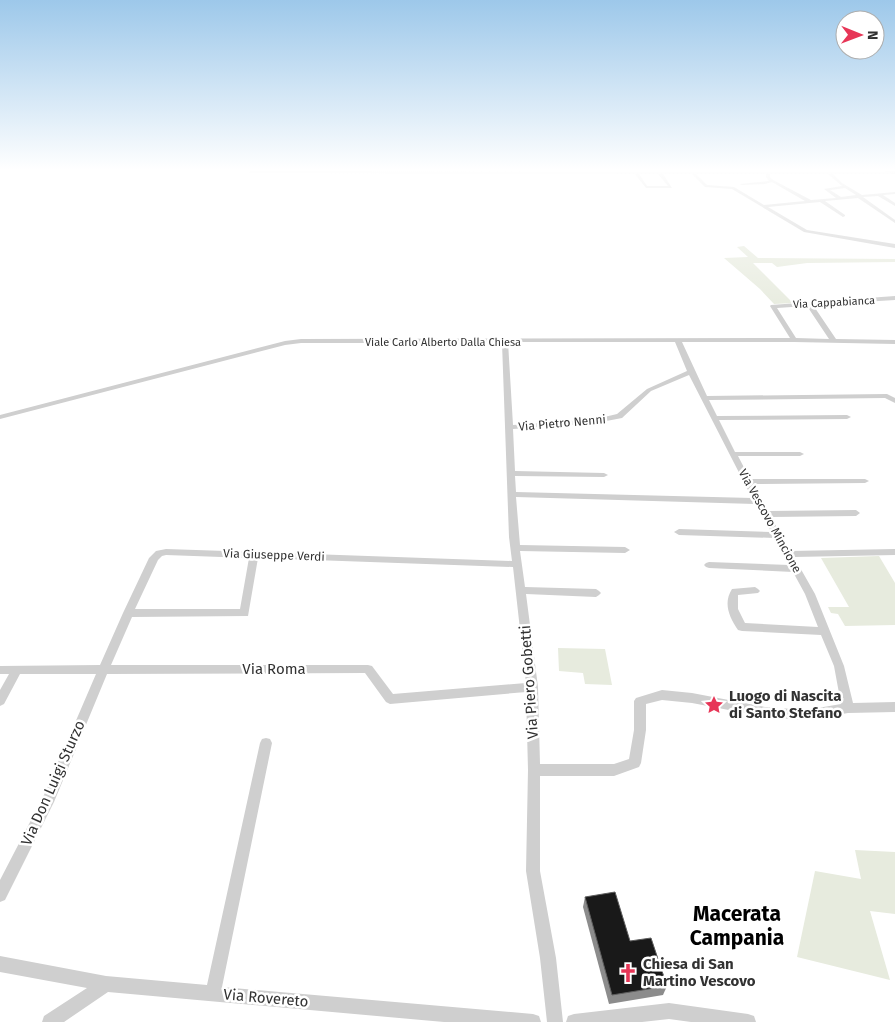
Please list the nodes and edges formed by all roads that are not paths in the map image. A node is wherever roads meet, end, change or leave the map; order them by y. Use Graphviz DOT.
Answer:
graph roads {
  1 [pos="785,219"];
  2 [pos="895,246"];
  3 [pos="895,298"];
  4 [pos="810,304"];
  5 [pos="773,306"];
  6 [pos="794,340"];
  7 [pos="678,341"];
  8 [pos="834,341"];
  9 [pos="505,342"];
  10 [pos="895,342"];
  11 [pos="691,372"];
  12 [pos="704,398"];
  13 [pos="895,401"];
  14 [pos="0,417"];
  15 [pos="848,417"];
  16 [pos="716,418"];
  17 [pos="510,427"];
  18 [pos="734,454"];
  19 [pos="800,454"];
  20 [pos="512,473"];
  21 [pos="604,475"];
  22 [pos="865,481"];
  23 [pos="747,482"];
  24 [pos="512,494"];
  25 [pos="758,502"];
  26 [pos="856,513"];
  27 [pos="766,514"];
  28 [pos="679,532"];
  29 [pos="777,535"];
  30 [pos="516,548"];
  31 [pos="625,550"];
  32 [pos="895,552"];
  33 [pos="788,554"];
  34 [pos="254,555"];
  35 [pos="518,564"];
  36 [pos="708,565"];
  37 [pos="797,569"];
  38 [pos="521,590"];
  39 [pos="755,591"];
  40 [pos="596,593"];
  41 [pos="128,613"];
  42 [pos="825,631"];
  43 [pos="104,669"];
  44 [pos="0,670"];
  45 [pos="17,670"];
  46 [pos="532,687"];
  47 [pos="0,701"];
  48 [pos="895,707"];
  49 [pos="848,708"];
  50 [pos="266,743"];
  51 [pos="534,770"];
  52 [pos="0,895"];
  53 [pos="0,964"];
  54 [pos="106,984"];
  55 [pos="213,993"];
  56 [pos="59,1019"];
  57 [pos="533,1022"];
  58 [pos="555,1022"];
  59 [pos="574,1022"];
  60 [pos="748,1022"];
  1 -- 2 [label="street"];
  3 -- 4 [label="street, Via Cappabianca"];
  4 -- 5 [label="street, Via Cappabianca"];
  4 -- 8 [label="street"];
  5 -- 6 [label="street"];
  6 -- 7 [label="street, Viale Carlo Alberto Dalla Chiesa"];
  6 -- 8 [label="street, Viale Carlo Alberto Dalla Chiesa"];
  7 -- 9 [label="street, Viale Carlo Alberto Dalla Chiesa"];
  7 -- 11 [label="street, Via Vescovo Mincione"];
  8 -- 10 [label="street, Viale Carlo Alberto Dalla Chiesa"];
  9 -- 14 [label="street, Viale Carlo Alberto Dalla Chiesa"];
  9 -- 17 [label="street, Via Piero Gobetti"];
  11 -- 12 [label="street, Via Vescovo Mincione"];
  11 -- 17 [label="street, Via Pietro Nenni"];
  12 -- 13 [label="street"];
  12 -- 16 [label="street, Via Vescovo Mincione"];
  15 -- 16 [label="street"];
  16 -- 18 [label="street, Via Vescovo Mincione"];
  17 -- 20 [label="street, Via Piero Gobetti"];
  18 -- 19 [label="street"];
  18 -- 23 [label="street, Via Vescovo Mincione"];
  20 -- 21 [label="street"];
  20 -- 24 [label="street, Via Piero Gobetti"];
  22 -- 23 [label="street"];
  23 -- 25 [label="street, Via Vescovo Mincione"];
  24 -- 25 [label="street"];
  24 -- 30 [label="street, Via Piero Gobetti"];
  25 -- 27 [label="street, Via Vescovo Mincione"];
  26 -- 27 [label="street"];
  27 -- 29 [label="street, Via Vescovo Mincione"];
  28 -- 29 [label="street"];
  29 -- 33 [label="street, Via Vescovo Mincione"];
  30 -- 31 [label="street"];
  30 -- 35 [label="street, Via Piero Gobetti"];
  32 -- 33 [label="street"];
  33 -- 37 [label="street, Via Vescovo Mincione"];
  34 -- 35 [label="street, Via Giuseppe Verdi"];
  34 -- 41 [label="street, Via Giuseppe Verdi"];
  34 -- 41 [label="street"];
  35 -- 38 [label="street, Via Piero Gobetti"];
  36 -- 37 [label="street"];
  37 -- 42 [label="street, Via Vescovo Mincione"];
  38 -- 40 [label="street"];
  38 -- 46 [label="street, Via Piero Gobetti"];
  39 -- 42 [label="street"];
  41 -- 43 [label="street, Via Giuseppe Verdi"];
  42 -- 49 [label="street, Via Vescovo Mincione"];
  43 -- 45 [label="street, Via Roma"];
  43 -- 46 [label="street, Via Roma"];
  43 -- 52 [label="street, Via Don Luigi Sturzo"];
  44 -- 45 [label="street, Via Roma"];
  45 -- 47 [label="street"];
  46 -- 51 [label="street, Via Piero Gobetti"];
  48 -- 49 [label="street"];
  49 -- 51 [label="street"];
  50 -- 55 [label="street"];
  51 -- 58 [label="street, Via Piero Gobetti"];
  53 -- 54 [label="street, Via Rovereto"];
  54 -- 55 [label="street, Via Rovereto"];
  54 -- 56 [label="street"];
  55 -- 57 [label="street, Via Rovereto"];
  59 -- 60 [label="street"];
}
